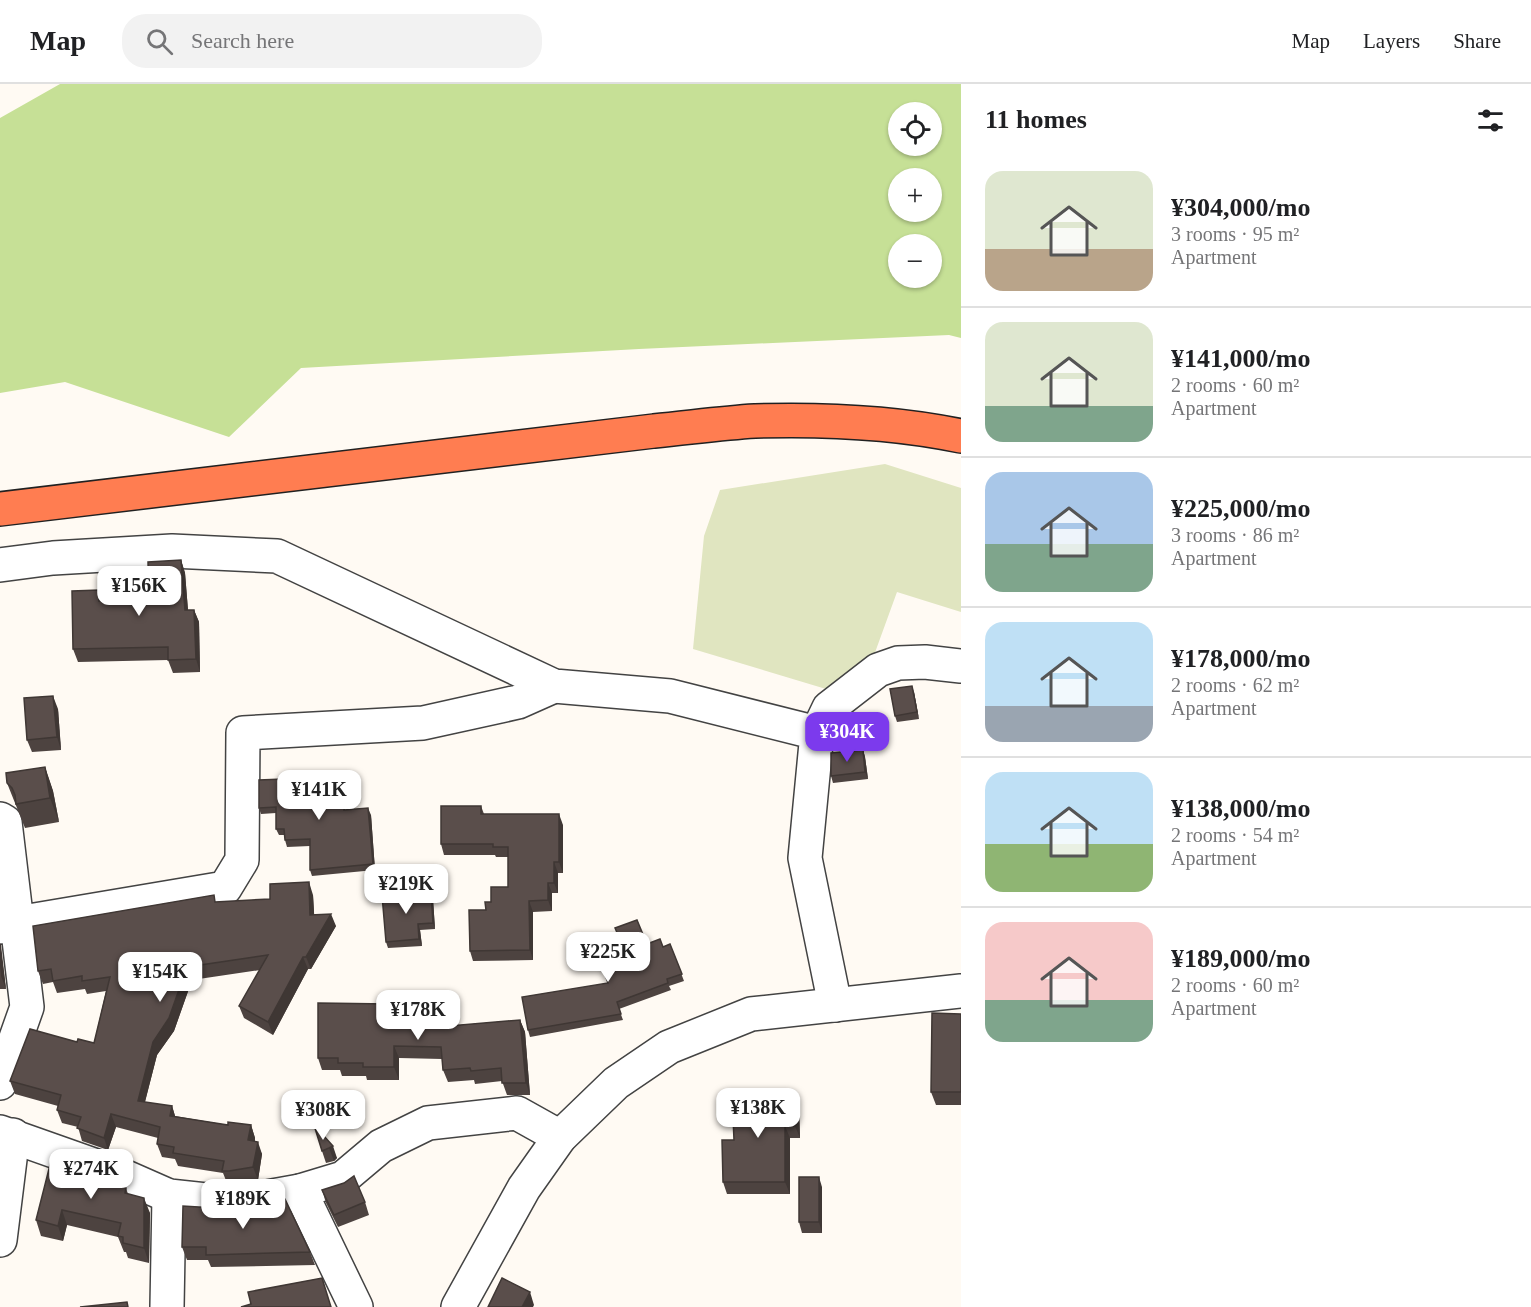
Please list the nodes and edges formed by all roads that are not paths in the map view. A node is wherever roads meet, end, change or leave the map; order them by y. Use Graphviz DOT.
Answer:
graph roads {
  1 [pos="961,436"];
  2 [pos="0,509"];
  3 [pos="0,566"];
  4 [pos="961,666"];
  5 [pos="554,686"];
  6 [pos="817,733"];
  7 [pos="0,819"];
  8 [pos="9,925"];
  9 [pos="961,991"];
  10 [pos="835,1005"];
  11 [pos="0,1083"];
  12 [pos="6,1133"];
  13 [pos="560,1137"];
  14 [pos="300,1191"];
  15 [pos="169,1197"];
  16 [pos="0,1240"];
  17 [pos="167,1307"];
  18 [pos="357,1307"];
  19 [pos="459,1307"];
  1 -- 2 [label="highway"];
  3 -- 5 [label="street"];
  4 -- 6 [label="street"];
  5 -- 6 [label="street"];
  5 -- 8 [label="street"];
  6 -- 10 [label="street"];
  7 -- 8 [label="street"];
  8 -- 11 [label="street"];
  9 -- 10 [label="street"];
  10 -- 13 [label="street"];
  12 -- 15 [label="street"];
  12 -- 16 [label="street"];
  13 -- 14 [label="street"];
  13 -- 19 [label="street"];
  14 -- 15 [label="street"];
  14 -- 18 [label="street"];
  15 -- 17 [label="street"];
}
